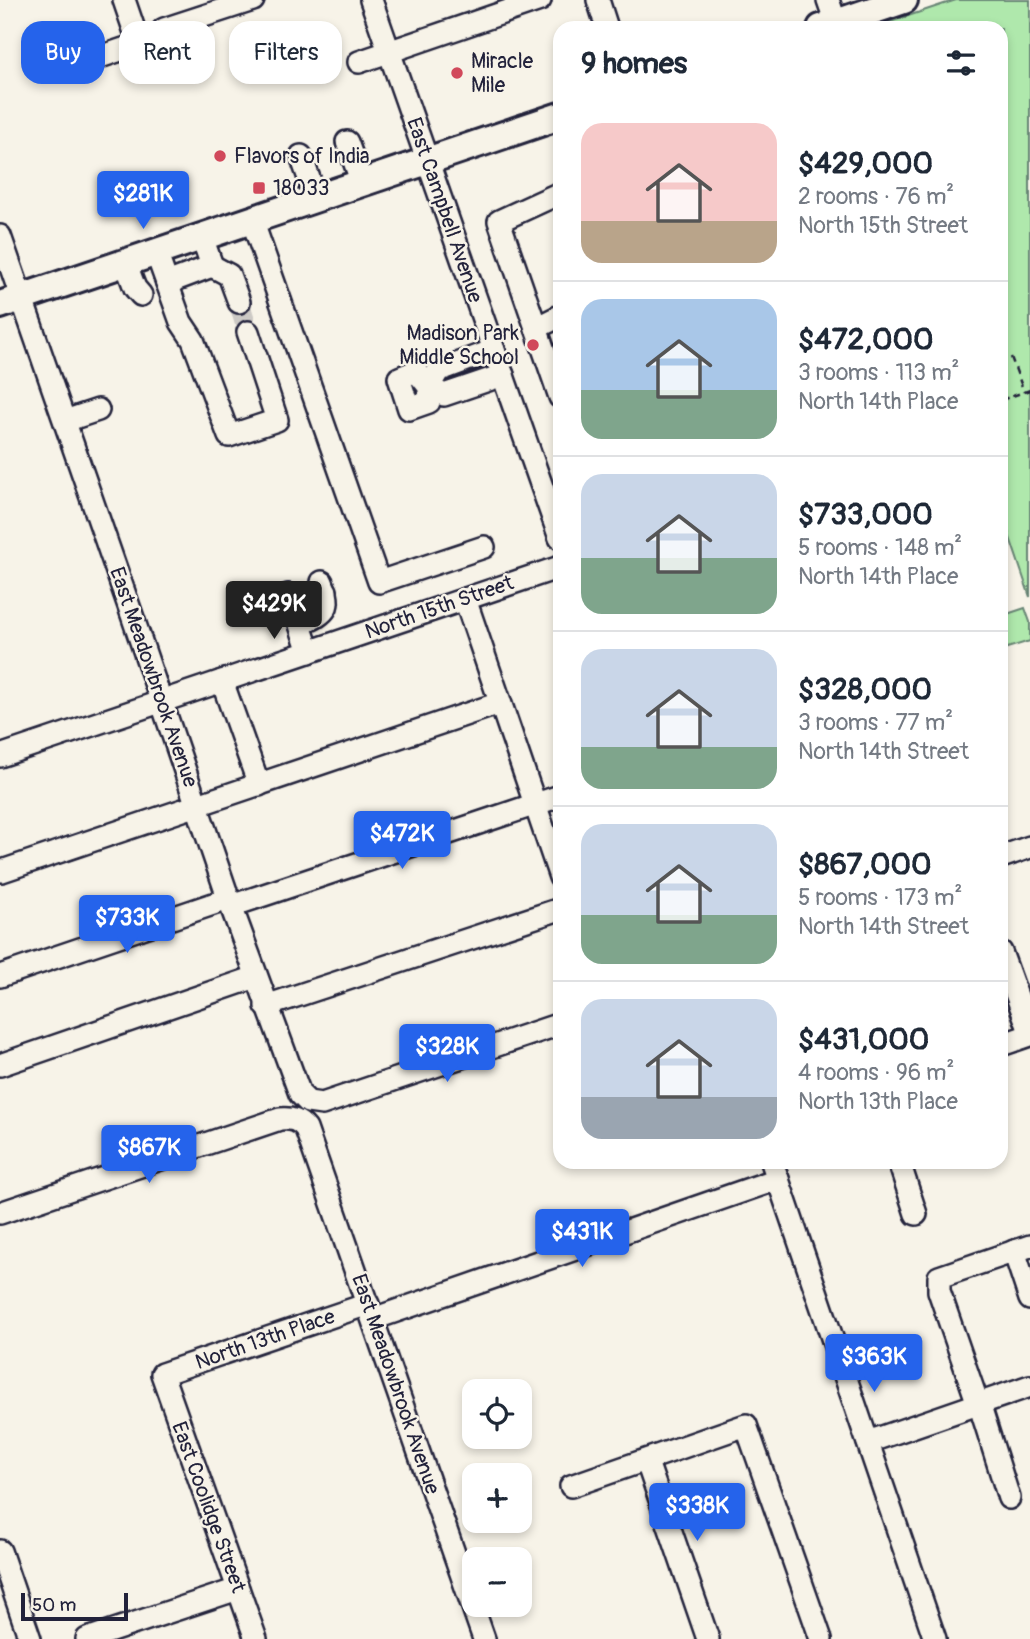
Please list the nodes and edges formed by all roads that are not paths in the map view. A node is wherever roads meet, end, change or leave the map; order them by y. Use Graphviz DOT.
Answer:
graph roads {
  1 [pos="124,0"];
  2 [pos="253,0"];
  3 [pos="371,0"];
  4 [pos="540,0"];
  5 [pos="598,0"];
  6 [pos="904,0"];
  7 [pos="489,8"];
  8 [pos="829,17"];
  9 [pos="131,21"];
  10 [pos="189,21"];
  11 [pos="605,21"];
  12 [pos="389,52"];
  13 [pos="359,62"];
  14 [pos="553,118"];
  15 [pos="347,142"];
  16 [pos="301,156"];
  17 [pos="428,160"];
  18 [pos="362,183"];
  19 [pos="553,196"];
  20 [pos="316,198"];
  21 [pos="252,220"];
  22 [pos="0,236"];
  23 [pos="202,237"];
  24 [pos="156,252"];
  25 [pos="125,262"];
  26 [pos="212,266"];
  27 [pos="167,283"];
  28 [pos="141,295"];
  29 [pos="11,301"];
  30 [pos="239,302"];
  31 [pos="553,320"];
  32 [pos="536,328"];
  33 [pos="248,332"];
  34 [pos="494,350"];
  35 [pos="503,375"];
  36 [pos="553,377"];
  37 [pos="98,410"];
  38 [pos="65,421"];
  39 [pos="553,518"];
  40 [pos="484,547"];
  41 [pos="553,569"];
  42 [pos="288,595"];
  43 [pos="465,599"];
  44 [pos="309,652"];
  45 [pos="222,681"];
  46 [pos="162,701"];
  47 [pos="500,703"];
  48 [pos="0,756"];
  49 [pos="259,785"];
  50 [pos="553,798"];
  51 [pos="535,804"];
  52 [pos="198,806"];
  53 [pos="1030,848"];
  54 [pos="1008,855"];
  55 [pos="553,857"];
  56 [pos="2,871"];
  57 [pos="229,903"];
  58 [pos="553,911"];
  59 [pos="1008,972"];
  60 [pos="0,976"];
  61 [pos="256,977"];
  62 [pos="267,1006"];
  63 [pos="553,1026"];
  64 [pos="1030,1033"];
  65 [pos="1008,1042"];
  66 [pos="0,1065"];
  67 [pos="901,1169"];
  68 [pos="775,1171"];
  69 [pos="0,1213"];
  70 [pos="916,1214"];
  71 [pos="1022,1249"];
  72 [pos="1030,1299"];
  73 [pos="371,1312"];
  74 [pos="162,1374"];
  75 [pos="1030,1386"];
  76 [pos="978,1404"];
  77 [pos="868,1441"];
  78 [pos="647,1462"];
  79 [pos="571,1486"];
  80 [pos="1009,1498"];
  81 [pos="0,1551"];
  82 [pos="238,1589"];
  83 [pos="30,1639"];
  84 [pos="88,1639"];
  85 [pos="256,1639"];
  86 [pos="484,1639"];
  87 [pos="708,1639"];
  88 [pos="821,1639"];
  89 [pos="936,1639"];
  1 -- 9 [label="street"];
  2 -- 10 [label="street"];
  3 -- 12 [label="street, East Campbell Avenue"];
  4 -- 7 [label="street"];
  5 -- 11 [label="street"];
  6 -- 8 [label="main road"];
  7 -- 12 [label="street"];
  12 -- 13 [label="street"];
  12 -- 17 [label="street, East Campbell Avenue"];
  14 -- 17 [label="main road"];
  15 -- 18 [label="street"];
  16 -- 20 [label="street"];
  17 -- 18 [label="main road"];
  17 -- 34 [label="street, East Campbell Avenue"];
  18 -- 20 [label="main road"];
  19 -- 32 [label="street"];
  20 -- 21 [label="main road"];
  21 -- 23 [label="main road"];
  21 -- 40 [label="street"];
  22 -- 29 [label="street, East Meadowbrook Avenue"];
  23 -- 24 [label="main road"];
  23 -- 26 [label="street"];
  24 -- 25 [label="main road"];
  24 -- 27 [label="street"];
  25 -- 28 [label="street"];
  25 -- 29 [label="main road"];
  26 -- 27 [label="street"];
  26 -- 30 [label="street"];
  27 -- 33 [label="street"];
  29 -- 38 [label="street, East Meadowbrook Avenue"];
  31 -- 32 [label="street"];
  32 -- 36 [label="street"];
  34 -- 35 [label="street, East Campbell Avenue"];
  34 -- 35 [label="street"];
  35 -- 39 [label="street, East Campbell Avenue"];
  37 -- 38 [label="street"];
  38 -- 46 [label="street, East Meadowbrook Avenue"];
  41 -- 43 [label="street, North 15th Street"];
  42 -- 44 [label="street"];
  43 -- 44 [label="street, North 15th Street"];
  43 -- 47 [label="street"];
  44 -- 45 [label="street, North 15th Street"];
  45 -- 46 [label="street, North 15th Street"];
  45 -- 49 [label="street"];
  46 -- 48 [label="street, North 15th Street"];
  46 -- 52 [label="street, East Meadowbrook Avenue"];
  47 -- 49 [label="street"];
  47 -- 51 [label="street"];
  49 -- 52 [label="street"];
  50 -- 51 [label="street"];
  51 -- 55 [label="street"];
  51 -- 57 [label="street"];
  52 -- 56 [label="street"];
  52 -- 57 [label="street, East Meadowbrook Avenue"];
  53 -- 54 [label="street"];
  57 -- 60 [label="street"];
  57 -- 61 [label="street, East Meadowbrook Avenue"];
  58 -- 62 [label="street"];
  59 -- 64 [label="street"];
  61 -- 62 [label="street, East Meadowbrook Avenue"];
  61 -- 66 [label="street"];
  62 -- 63 [label="street, East Meadowbrook Avenue"];
  64 -- 65 [label="street"];
  67 -- 70 [label="street"];
  68 -- 73 [label="street, North 13th Place"];
  68 -- 77 [label="street"];
  69 -- 73 [label="street, East Meadowbrook Avenue"];
  71 -- 72 [label="street"];
  71 -- 76 [label="street"];
  73 -- 74 [label="street, North 13th Place"];
  73 -- 86 [label="street, East Meadowbrook Avenue"];
  74 -- 82 [label="street, East Coolidge Street"];
  75 -- 76 [label="street"];
  76 -- 77 [label="street"];
  76 -- 80 [label="street"];
  77 -- 89 [label="street"];
  78 -- 79 [label="street"];
  78 -- 87 [label="street"];
  78 -- 88 [label="street"];
  81 -- 83 [label="street"];
  82 -- 84 [label="street"];
  82 -- 85 [label="street, East Coolidge Street"];
}
